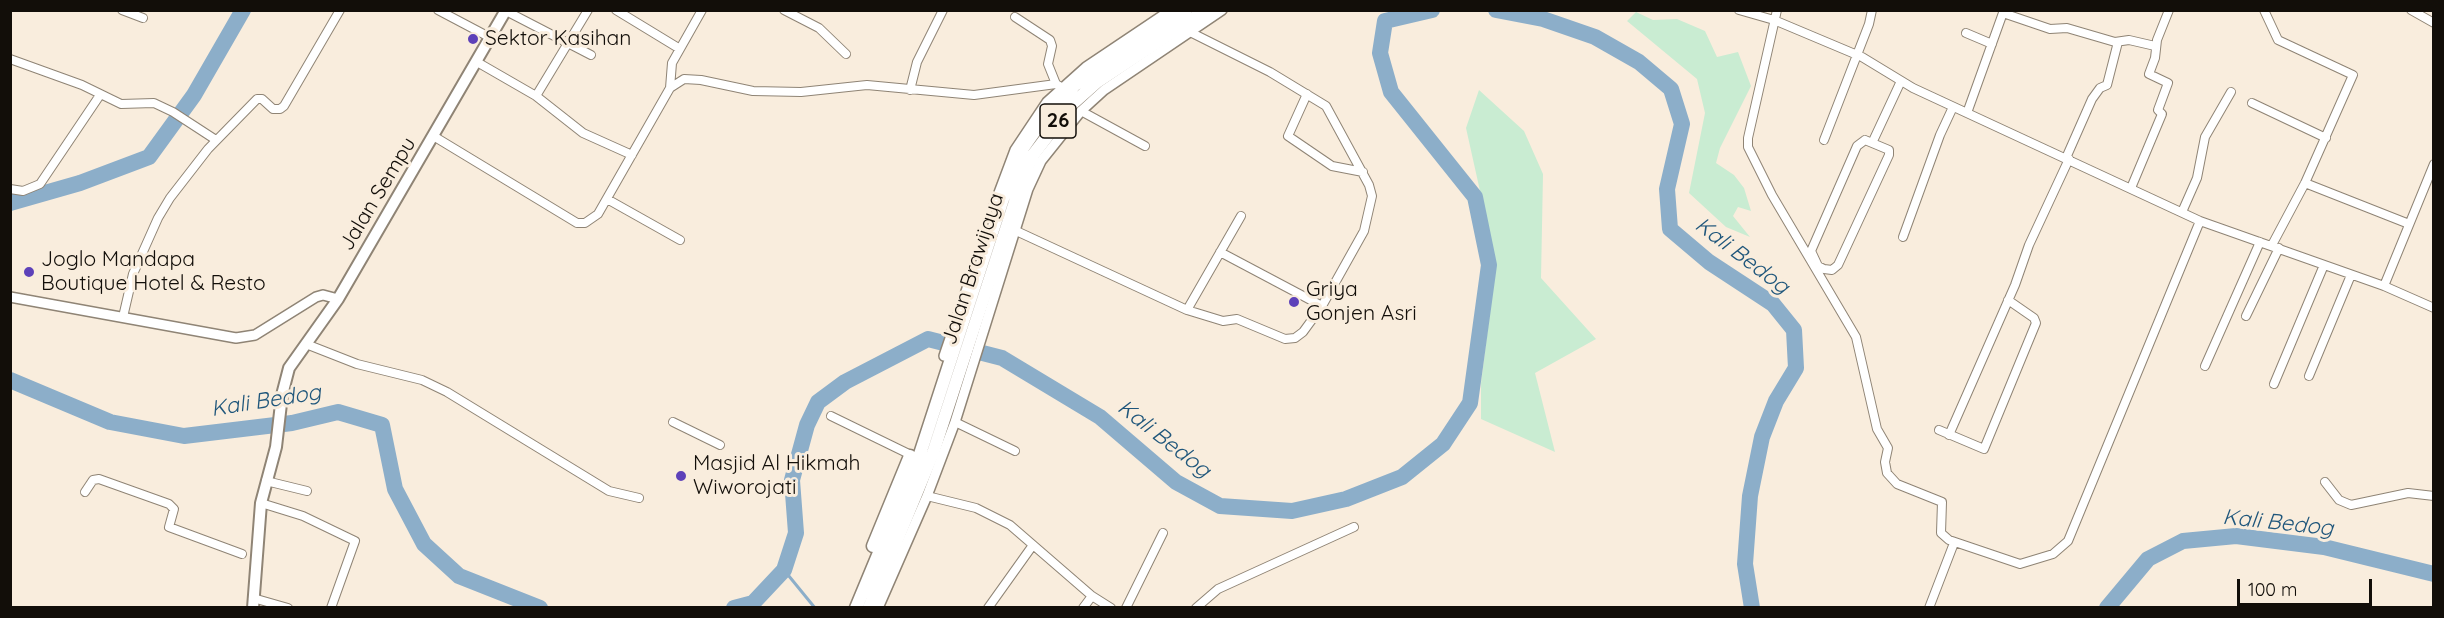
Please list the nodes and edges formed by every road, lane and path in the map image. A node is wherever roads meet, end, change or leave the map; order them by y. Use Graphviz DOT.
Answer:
graph roads {
  1 [pos="122,10"];
  2 [pos="340,10"];
  3 [pos="438,10"];
  4 [pos="588,10"];
  5 [pos="616,10"];
  6 [pos="702,10"];
  7 [pos="784,10"];
  8 [pos="943,10"];
  9 [pos="1152,10"];
  10 [pos="1171,10"];
  11 [pos="1186,10"];
  12 [pos="1206,10"];
  13 [pos="1222,10"];
  14 [pos="1739,10"];
  15 [pos="1777,10"];
  16 [pos="1872,10"];
  17 [pos="2169,10"];
  18 [pos="2264,10"];
  19 [pos="2411,10"];
  20 [pos="506,11"];
  21 [pos="2003,12"];
  22 [pos="1015,17"];
  23 [pos="143,18"];
  24 [pos="1158,19"];
  25 [pos="1774,20"];
  26 [pos="2433,23"];
  27 [pos="1190,32"];
  28 [pos="1966,33"];
  29 [pos="491,38"];
  30 [pos="2118,42"];
  31 [pos="568,43"];
  32 [pos="1992,44"];
  33 [pos="2155,46"];
  34 [pos="680,49"];
  35 [pos="846,54"];
  36 [pos="591,55"];
  37 [pos="1857,55"];
  38 [pos="10,59"];
  39 [pos="477,62"];
  40 [pos="1901,81"];
  41 [pos="1059,86"];
  42 [pos="670,88"];
  43 [pos="910,90"];
  44 [pos="2231,92"];
  45 [pos="100,94"];
  46 [pos="1307,94"];
  47 [pos="536,96"];
  48 [pos="2252,103"];
  49 [pos="1953,107"];
  50 [pos="1081,111"];
  51 [pos="1967,113"];
  52 [pos="435,136"];
  53 [pos="2326,138"];
  54 [pos="216,140"];
  55 [pos="1824,140"];
  56 [pos="1873,141"];
  57 [pos="1145,146"];
  58 [pos="632,155"];
  59 [pos="2068,159"];
  60 [pos="2433,164"];
  61 [pos="1363,172"];
  62 [pos="2305,183"];
  63 [pos="2131,188"];
  64 [pos="10,189"];
  65 [pos="607,199"];
  66 [pos="2182,212"];
  67 [pos="1241,216"];
  68 [pos="2200,221"];
  69 [pos="2409,224"];
  70 [pos="1012,229"];
  71 [pos="1903,237"];
  72 [pos="680,240"];
  73 [pos="2260,242"];
  74 [pos="2275,247"];
  75 [pos="1220,252"];
  76 [pos="2324,265"];
  77 [pos="2351,275"];
  78 [pos="2384,286"];
  79 [pos="982,289"];
  80 [pos="10,297"];
  81 [pos="338,299"];
  82 [pos="2008,300"];
  83 [pos="1322,306"];
  84 [pos="2433,308"];
  85 [pos="1187,310"];
  86 [pos="2246,316"];
  87 [pos="123,317"];
  88 [pos="306,344"];
  89 [pos="958,360"];
  90 [pos="2205,366"];
  91 [pos="2309,376"];
  92 [pos="2274,384"];
  93 [pos="831,416"];
  94 [pos="673,422"];
  95 [pos="955,422"];
  96 [pos="1940,430"];
  97 [pos="1949,435"];
  98 [pos="720,445"];
  99 [pos="1015,451"];
  100 [pos="911,455"];
  101 [pos="266,481"];
  102 [pos="2325,482"];
  103 [pos="307,491"];
  104 [pos="85,492"];
  105 [pos="927,496"];
  106 [pos="2433,496"];
  107 [pos="639,498"];
  108 [pos="261,503"];
  109 [pos="1354,527"];
  110 [pos="1163,532"];
  111 [pos="1954,543"];
  112 [pos="1033,545"];
  113 [pos="242,554"];
  114 [pos="1092,596"];
  115 [pos="253,603"];
  116 [pos="864,604"];
  117 [pos="288,608"];
  118 [pos="331,608"];
  119 [pos="988,608"];
  120 [pos="1083,608"];
  121 [pos="1111,608"];
  122 [pos="1126,608"];
  123 [pos="1196,608"];
  124 [pos="1929,608"];
  1 -- 23 [label="street"];
  2 -- 54 [label="street"];
  3 -- 29 [label="street"];
  4 -- 31 [label="street"];
  5 -- 34 [label="street"];
  6 -- 34 [label="street"];
  7 -- 35 [label="street"];
  8 -- 43 [label="street"];
  9 -- 24 [label="street"];
  10 -- 24 [label="street"];
  11 -- 79 [label="highway, Jalan Brawijaya / 26"];
  12 -- 70 [label="highway, Jalan Brawijaya / 26"];
  13 -- 27 [label="street"];
  14 -- 25 [label="street"];
  15 -- 25 [label="street"];
  16 -- 37 [label="street"];
  17 -- 33 [label="street"];
  18 -- 53 [label="street"];
  19 -- 26 [label="street"];
  20 -- 29 [label="main road, Jalan Sempu"];
  20 -- 31 [label="street"];
  21 -- 30 [label="street"];
  21 -- 32 [label="street"];
  22 -- 41 [label="street"];
  24 -- 41 [label="street"];
  25 -- 37 [label="street"];
  25 -- 111 [label="street"];
  27 -- 46 [label="street"];
  27 -- 50 [label="street"];
  28 -- 32 [label="street"];
  29 -- 39 [label="main road, Jalan Sempu"];
  30 -- 33 [label="street"];
  30 -- 59 [label="street"];
  31 -- 36 [label="street"];
  31 -- 47 [label="street"];
  32 -- 51 [label="street"];
  33 -- 63 [label="street"];
  34 -- 42 [label="street"];
  37 -- 40 [label="street"];
  37 -- 55 [label="street"];
  38 -- 45 [label="street"];
  39 -- 47 [label="street"];
  39 -- 52 [label="main road, Jalan Sempu"];
  40 -- 49 [label="street"];
  40 -- 56 [label="street"];
  41 -- 43 [label="street"];
  41 -- 79 [label="street"];
  42 -- 43 [label="street"];
  42 -- 58 [label="street"];
  44 -- 66 [label="street"];
  45 -- 54 [label="street"];
  45 -- 64 [label="street"];
  46 -- 61 [label="street"];
  46 -- 61 [label="street"];
  47 -- 58 [label="street"];
  48 -- 53 [label="street"];
  49 -- 51 [label="street"];
  49 -- 71 [label="street"];
  50 -- 57 [label="street"];
  50 -- 70 [label="street"];
  51 -- 59 [label="street"];
  52 -- 65 [label="street"];
  52 -- 81 [label="main road, Jalan Sempu"];
  53 -- 62 [label="street"];
  54 -- 87 [label="street"];
  56 -- 56 [label="street"];
  58 -- 65 [label="street"];
  59 -- 63 [label="street"];
  59 -- 82 [label="street"];
  60 -- 69 [label="street"];
  61 -- 83 [label="street"];
  62 -- 69 [label="street"];
  62 -- 74 [label="street"];
  63 -- 66 [label="street"];
  65 -- 72 [label="street"];
  66 -- 68 [label="street"];
  67 -- 75 [label="street"];
  68 -- 73 [label="street"];
  68 -- 111 [label="street"];
  69 -- 78 [label="street"];
  70 -- 79 [label="highway, Jalan Brawijaya / 26"];
  70 -- 85 [label="street"];
  73 -- 74 [label="street"];
  73 -- 90 [label="street"];
  74 -- 76 [label="street"];
  74 -- 86 [label="street"];
  75 -- 83 [label="street"];
  75 -- 85 [label="street"];
  76 -- 77 [label="street"];
  76 -- 92 [label="street"];
  77 -- 78 [label="street"];
  77 -- 91 [label="street"];
  78 -- 84 [label="street"];
  79 -- 89 [label="highway, Jalan Brawijaya / 26"];
  79 -- 89 [label="street"];
  80 -- 87 [label="street"];
  81 -- 87 [label="street"];
  81 -- 88 [label="main road, Jalan Sempu"];
  82 -- 97 [label="street"];
  82 -- 97 [label="street"];
  83 -- 85 [label="street"];
  88 -- 101 [label="main road, Jalan Sempu"];
  88 -- 107 [label="street"];
  89 -- 95 [label="street"];
  89 -- 100 [label="highway"];
  89 -- 116 [label="highway, Jalan Brawijaya / 26"];
  93 -- 100 [label="street"];
  94 -- 98 [label="street"];
  95 -- 99 [label="street"];
  95 -- 105 [label="street"];
  96 -- 97 [label="street"];
  100 -- 116 [label="highway"];
  101 -- 103 [label="street"];
  101 -- 108 [label="main road, Jalan Sempu"];
  102 -- 106 [label="street"];
  104 -- 113 [label="street"];
  105 -- 112 [label="street"];
  105 -- 116 [label="street"];
  108 -- 115 [label="main road, Jalan Sempu"];
  108 -- 118 [label="street"];
  109 -- 123 [label="street"];
  110 -- 122 [label="street"];
  111 -- 124 [label="street"];
  112 -- 114 [label="street"];
  112 -- 119 [label="street"];
  114 -- 120 [label="street"];
  114 -- 121 [label="street"];
  115 -- 117 [label="street"];
}
